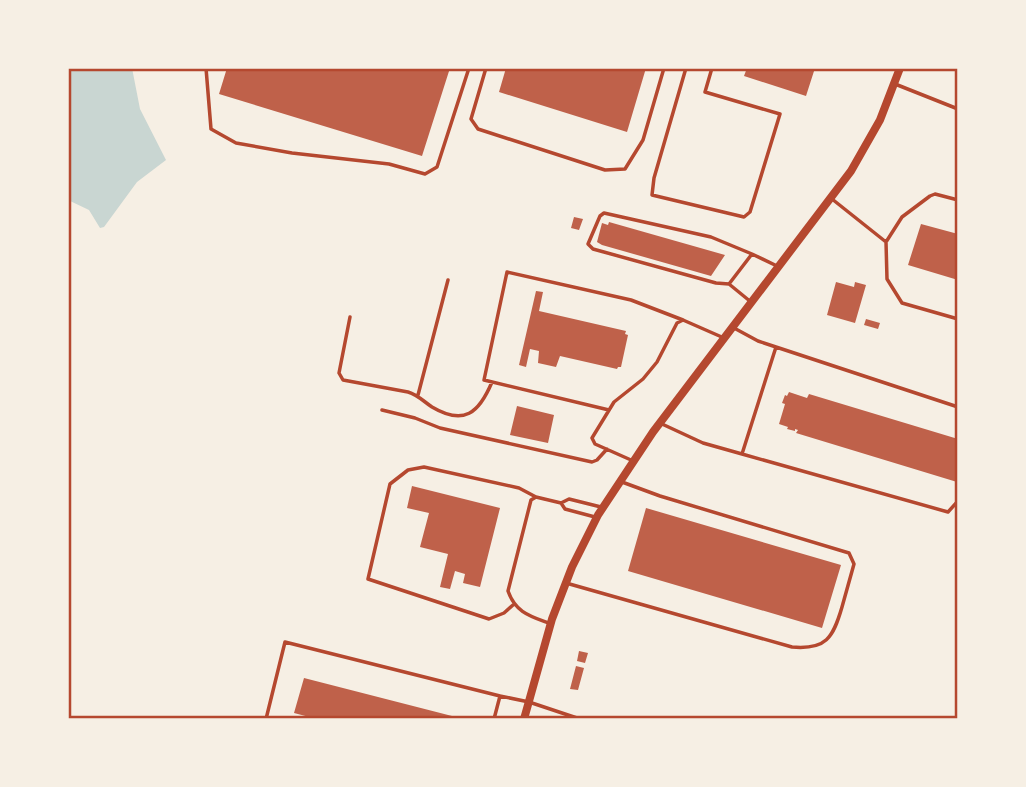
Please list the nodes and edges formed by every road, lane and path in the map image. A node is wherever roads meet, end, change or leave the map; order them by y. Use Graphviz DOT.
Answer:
graph roads {
  1 [pos="206,68"];
  2 [pos="469,68"];
  3 [pos="486,68"];
  4 [pos="664,68"];
  5 [pos="686,68"];
  6 [pos="712,68"];
  7 [pos="900,68"];
  8 [pos="894,83"];
  9 [pos="958,109"];
  10 [pos="831,198"];
  11 [pos="958,200"];
  12 [pos="886,242"];
  13 [pos="752,254"];
  14 [pos="778,267"];
  15 [pos="448,280"];
  16 [pos="729,284"];
  17 [pos="751,302"];
  18 [pos="351,317"];
  19 [pos="958,319"];
  20 [pos="682,320"];
  21 [pos="732,327"];
  22 [pos="724,338"];
  23 [pos="776,347"];
  24 [pos="492,382"];
  25 [pos="418,396"];
  26 [pos="958,407"];
  27 [pos="382,410"];
  28 [pos="609,410"];
  29 [pos="660,423"];
  30 [pos="607,449"];
  31 [pos="741,454"];
  32 [pos="634,461"];
  33 [pos="620,481"];
  34 [pos="537,497"];
  35 [pos="958,501"];
  36 [pos="561,503"];
  37 [pos="603,507"];
  38 [pos="597,518"];
  39 [pos="566,583"];
  40 [pos="513,605"];
  41 [pos="551,624"];
  42 [pos="499,696"];
  43 [pos="529,702"];
  44 [pos="266,719"];
  45 [pos="494,719"];
  46 [pos="524,719"];
  47 [pos="580,719"];
  1 -- 2 [label="lane"];
  3 -- 4 [label="lane"];
  5 -- 6 [label="lane"];
  7 -- 8 [label="street"];
  8 -- 9 [label="lane"];
  8 -- 10 [label="street"];
  10 -- 12 [label="lane"];
  10 -- 14 [label="street"];
  11 -- 12 [label="lane"];
  12 -- 19 [label="lane"];
  13 -- 14 [label="lane"];
  13 -- 16 [label="lane"];
  13 -- 16 [label="lane"];
  14 -- 17 [label="street"];
  15 -- 25 [label="lane"];
  16 -- 17 [label="lane"];
  17 -- 21 [label="street"];
  18 -- 25 [label="lane"];
  20 -- 22 [label="lane"];
  20 -- 24 [label="lane"];
  20 -- 28 [label="lane"];
  21 -- 22 [label="street"];
  21 -- 23 [label="lane"];
  22 -- 29 [label="street"];
  23 -- 26 [label="lane"];
  23 -- 31 [label="lane"];
  24 -- 25 [label="lane"];
  24 -- 28 [label="lane"];
  27 -- 30 [label="lane"];
  28 -- 30 [label="lane"];
  29 -- 31 [label="lane"];
  29 -- 32 [label="street"];
  30 -- 32 [label="lane"];
  31 -- 35 [label="lane"];
  32 -- 33 [label="street"];
  33 -- 37 [label="street"];
  33 -- 39 [label="lane"];
  34 -- 36 [label="lane"];
  34 -- 40 [label="lane"];
  34 -- 40 [label="lane"];
  36 -- 37 [label="lane"];
  36 -- 38 [label="lane"];
  37 -- 38 [label="street"];
  38 -- 39 [label="street"];
  39 -- 41 [label="street"];
  40 -- 41 [label="lane"];
  41 -- 43 [label="street"];
  42 -- 43 [label="lane"];
  42 -- 44 [label="lane"];
  42 -- 45 [label="lane"];
  43 -- 46 [label="street"];
  43 -- 47 [label="lane"];
}
